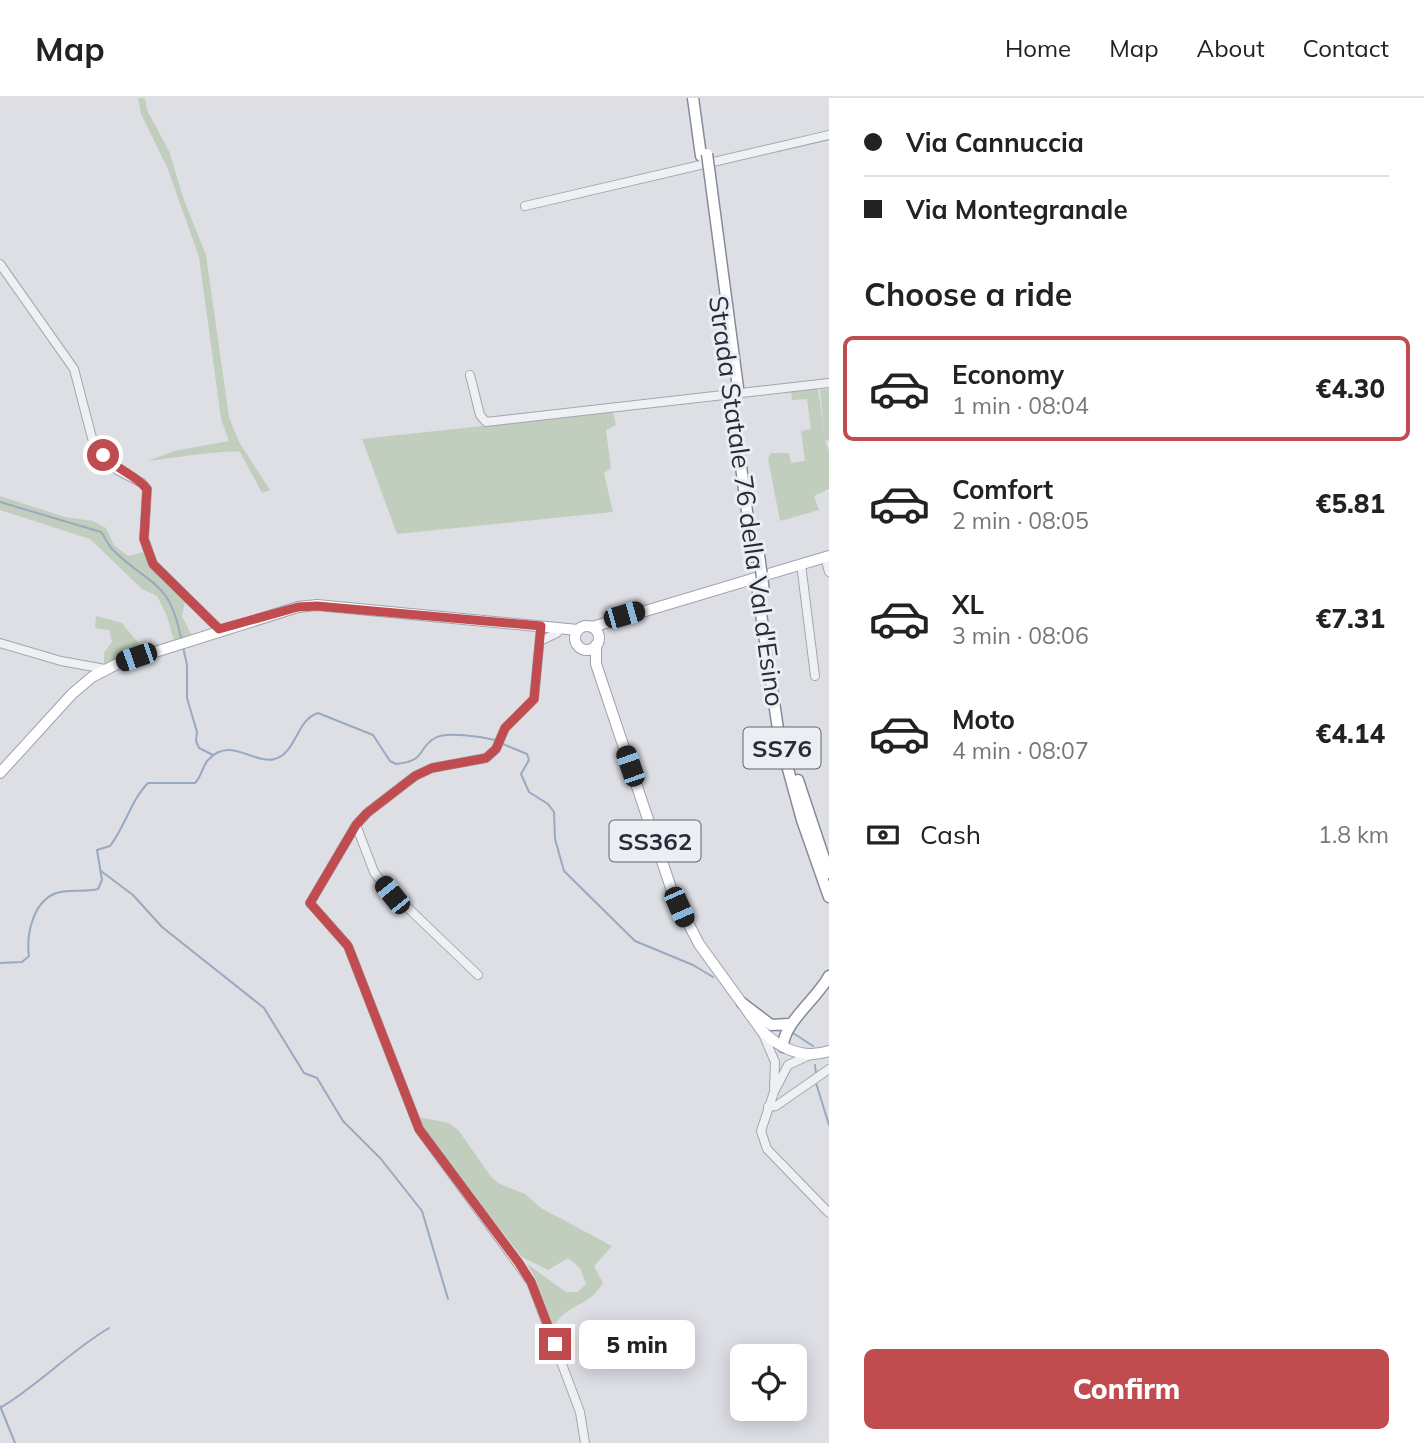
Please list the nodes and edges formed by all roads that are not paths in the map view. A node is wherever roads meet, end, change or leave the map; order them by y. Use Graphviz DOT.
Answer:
graph roads {
  1 [pos="693,98"];
  2 [pos="700,98"];
  3 [pos="829,135"];
  4 [pos="704,155"];
  5 [pos="526,206"];
  6 [pos="0,264"];
  7 [pos="470,375"];
  8 [pos="829,383"];
  9 [pos="827,557"];
  10 [pos="801,564"];
  11 [pos="829,572"];
  12 [pos="761,592"];
  13 [pos="607,622"];
  14 [pos="541,626"];
  15 [pos="592,627"];
  16 [pos="219,629"];
  17 [pos="578,629"];
  18 [pos="557,633"];
  19 [pos="598,640"];
  20 [pos="540,641"];
  21 [pos="0,643"];
  22 [pos="579,646"];
  23 [pos="596,664"];
  24 [pos="105,669"];
  25 [pos="815,676"];
  26 [pos="0,773"];
  27 [pos="796,774"];
  28 [pos="356,825"];
  29 [pos="829,859"];
  30 [pos="829,873"];
  31 [pos="829,897"];
  32 [pos="478,975"];
  33 [pos="829,976"];
  34 [pos="742,1003"];
  35 [pos="789,1024"];
  36 [pos="762,1031"];
  37 [pos="783,1047"];
  38 [pos="829,1052"];
  39 [pos="813,1054"];
  40 [pos="775,1062"];
  41 [pos="788,1065"];
  42 [pos="829,1069"];
  43 [pos="774,1092"];
  44 [pos="768,1107"];
  45 [pos="829,1213"];
  46 [pos="585,1443"];
  1 -- 4 [label="highway, Strada Statale 76 della Val d'Esino / SS76"];
  2 -- 4 [label="highway, Strada Statale 76 della Val d'Esino / SS76"];
  3 -- 5 [label="street"];
  4 -- 12 [label="highway, Strada Statale 76 della Val d'Esino / SS76, bridge"];
  6 -- 16 [label="street"];
  7 -- 8 [label="street"];
  9 -- 10 [label="main road"];
  9 -- 11 [label="street"];
  10 -- 13 [label="main road"];
  10 -- 25 [label="street"];
  12 -- 27 [label="highway, Strada Statale 76 della Val d'Esino / SS76"];
  12 -- 31 [label="highway, Strada Statale 76 della Val d'Esino / SS76"];
  13 -- 15 [label="main road"];
  13 -- 19 [label="main road"];
  14 -- 16 [label="main road, SS362"];
  14 -- 17 [label="main road, SS362"];
  14 -- 18 [label="main road, SS362"];
  14 -- 20 [label="street"];
  15 -- 17 [label="main road, SS362"];
  15 -- 19 [label="main road"];
  16 -- 24 [label="main road, SS362"];
  17 -- 22 [label="main road"];
  18 -- 20 [label="street"];
  18 -- 22 [label="main road, SS362"];
  19 -- 22 [label="main road"];
  19 -- 23 [label="main road, SS362"];
  20 -- 28 [label="street"];
  21 -- 24 [label="street"];
  22 -- 23 [label="main road, SS362"];
  23 -- 34 [label="main road, SS362"];
  24 -- 26 [label="main road, SS362"];
  27 -- 29 [label="highway"];
  27 -- 30 [label="highway, Strada Statale 76 della Val d'Esino / SS76"];
  28 -- 32 [label="street"];
  28 -- 46 [label="street"];
  33 -- 35 [label="highway"];
  34 -- 35 [label="highway"];
  34 -- 36 [label="main road, SS362"];
  35 -- 37 [label="highway"];
  36 -- 37 [label="main road, SS362"];
  36 -- 40 [label="street"];
  37 -- 39 [label="main road, SS362"];
  37 -- 40 [label="street"];
  37 -- 41 [label="street"];
  38 -- 39 [label="main road, SS362"];
  39 -- 41 [label="street"];
  40 -- 43 [label="street"];
  41 -- 43 [label="street"];
  42 -- 44 [label="street"];
  43 -- 44 [label="street"];
  44 -- 45 [label="street"];
}
